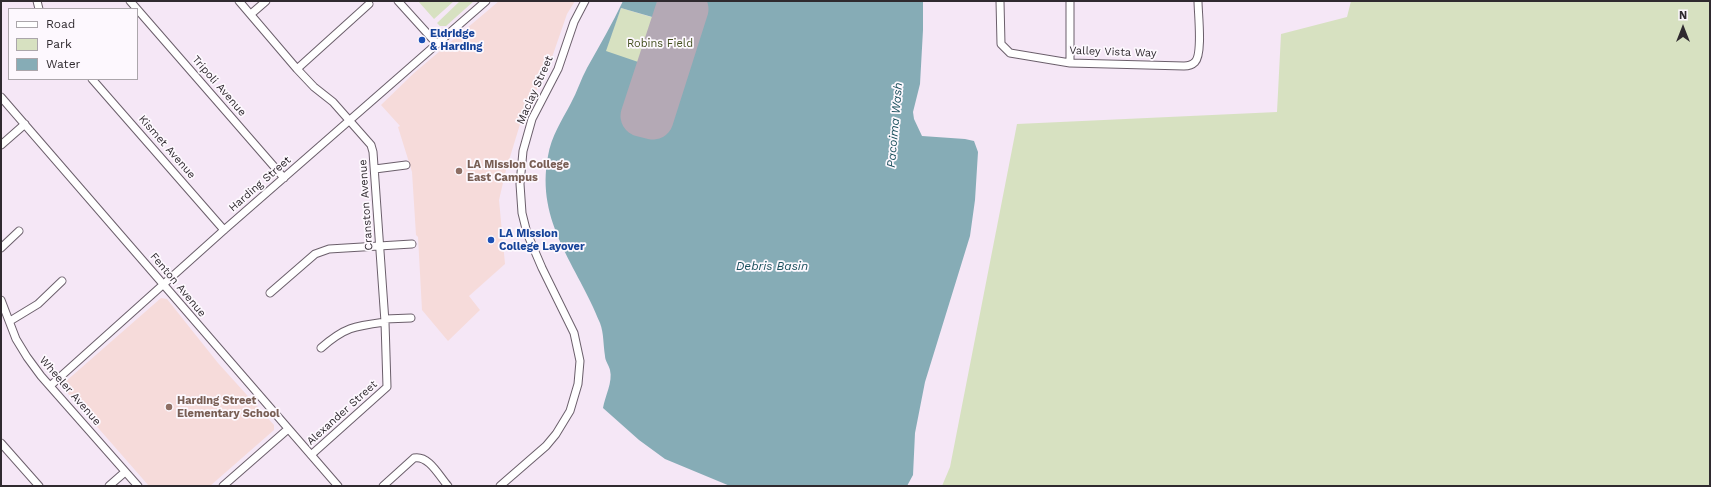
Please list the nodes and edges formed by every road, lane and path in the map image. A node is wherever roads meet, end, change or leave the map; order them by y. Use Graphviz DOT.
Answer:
graph roads {
  1 [pos="239,1"];
  2 [pos="266,1"];
  3 [pos="398,1"];
  4 [pos="486,1"];
  5 [pos="585,1"];
  6 [pos="1000,1"];
  7 [pos="1070,1"];
  8 [pos="1198,1"];
  9 [pos="368,4"];
  10 [pos="138,10"];
  11 [pos="251,14"];
  12 [pos="436,43"];
  13 [pos="1070,63"];
  14 [pos="297,69"];
  15 [pos="93,80"];
  16 [pos="1,97"];
  17 [pos="350,120"];
  18 [pos="25,124"];
  19 [pos="1,145"];
  20 [pos="406,165"];
  21 [pos="376,169"];
  22 [pos="284,178"];
  23 [pos="224,230"];
  24 [pos="19,231"];
  25 [pos="412,244"];
  26 [pos="380,246"];
  27 [pos="1,248"];
  28 [pos="62,281"];
  29 [pos="164,284"];
  30 [pos="270,293"];
  31 [pos="1,300"];
  32 [pos="411,318"];
  33 [pos="385,320"];
  34 [pos="10,321"];
  35 [pos="321,348"];
  36 [pos="50,386"];
  37 [pos="387,387"];
  38 [pos="288,429"];
  39 [pos="1,443"];
  40 [pos="311,455"];
  41 [pos="125,472"];
  42 [pos="38,486"];
  43 [pos="109,486"];
  44 [pos="138,486"];
  45 [pos="223,486"];
  46 [pos="338,486"];
  47 [pos="383,486"];
  48 [pos="448,486"];
  49 [pos="500,486"];
  1 -- 11 [label="street, Cranston Avenue"];
  2 -- 11 [label="street"];
  3 -- 12 [label="street"];
  4 -- 12 [label="street, Harding Street"];
  5 -- 49 [label="street, Maclay Street"];
  6 -- 13 [label="street, Valley Vista Way"];
  7 -- 13 [label="street"];
  8 -- 13 [label="street, Valley Vista Way"];
  9 -- 14 [label="street"];
  10 -- 22 [label="street, Tripoli Avenue"];
  11 -- 14 [label="street, Cranston Avenue"];
  12 -- 17 [label="street, Harding Street"];
  14 -- 17 [label="street, Cranston Avenue"];
  15 -- 23 [label="street, Kismet Avenue"];
  16 -- 18 [label="street, Fenton Avenue"];
  17 -- 21 [label="street, Cranston Avenue"];
  17 -- 22 [label="street, Harding Street"];
  18 -- 19 [label="street"];
  18 -- 29 [label="street, Fenton Avenue"];
  20 -- 21 [label="street"];
  21 -- 26 [label="street, Cranston Avenue"];
  22 -- 23 [label="street, Harding Street"];
  23 -- 29 [label="street, Harding Street"];
  24 -- 27 [label="street"];
  25 -- 26 [label="street"];
  26 -- 30 [label="street"];
  26 -- 33 [label="street, Cranston Avenue"];
  28 -- 34 [label="street"];
  29 -- 36 [label="street, Harding Street"];
  29 -- 38 [label="street, Fenton Avenue"];
  31 -- 34 [label="street, Wheeler Avenue"];
  32 -- 33 [label="street"];
  33 -- 35 [label="street"];
  33 -- 37 [label="street, Cranston Avenue"];
  34 -- 36 [label="street, Wheeler Avenue"];
  36 -- 41 [label="street, Wheeler Avenue"];
  37 -- 40 [label="street, Alexander Street"];
  38 -- 40 [label="street, Fenton Avenue"];
  38 -- 45 [label="street"];
  39 -- 42 [label="street"];
  40 -- 46 [label="street, Fenton Avenue"];
  41 -- 43 [label="street"];
  41 -- 44 [label="street, Wheeler Avenue"];
  47 -- 48 [label="street"];
}
